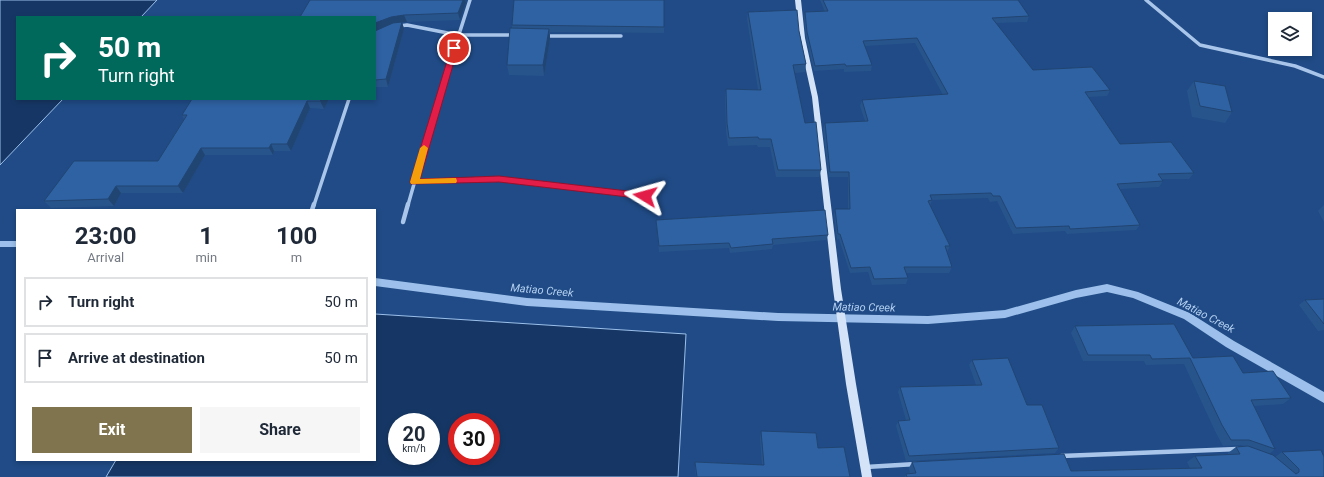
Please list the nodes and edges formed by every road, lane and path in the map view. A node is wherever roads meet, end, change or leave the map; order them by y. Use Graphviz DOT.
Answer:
graph roads {
  1 [pos="470,0"];
  2 [pos="798,0"];
  3 [pos="1146,0"];
  4 [pos="394,27"];
  5 [pos="458,35"];
  6 [pos="520,35"];
  7 [pos="544,36"];
  8 [pos="621,36"];
  9 [pos="1324,77"];
  10 [pos="349,100"];
  11 [pos="414,182"];
  12 [pos="645,196"];
  13 [pos="312,209"];
  14 [pos="403,222"];
  15 [pos="1247,450"];
  16 [pos="1059,457"];
  17 [pos="920,464"];
  18 [pos="867,472"];
  1 -- 5 [label="street"];
  2 -- 18 [label="street"];
  3 -- 9 [label="street"];
  4 -- 5 [label="street"];
  5 -- 6 [label="street"];
  5 -- 11 [label="street"];
  7 -- 8 [label="street"];
  10 -- 13 [label="street"];
  11 -- 12 [label="street"];
  11 -- 14 [label="street"];
  15 -- 16 [label="street"];
  17 -- 18 [label="street"];
}
